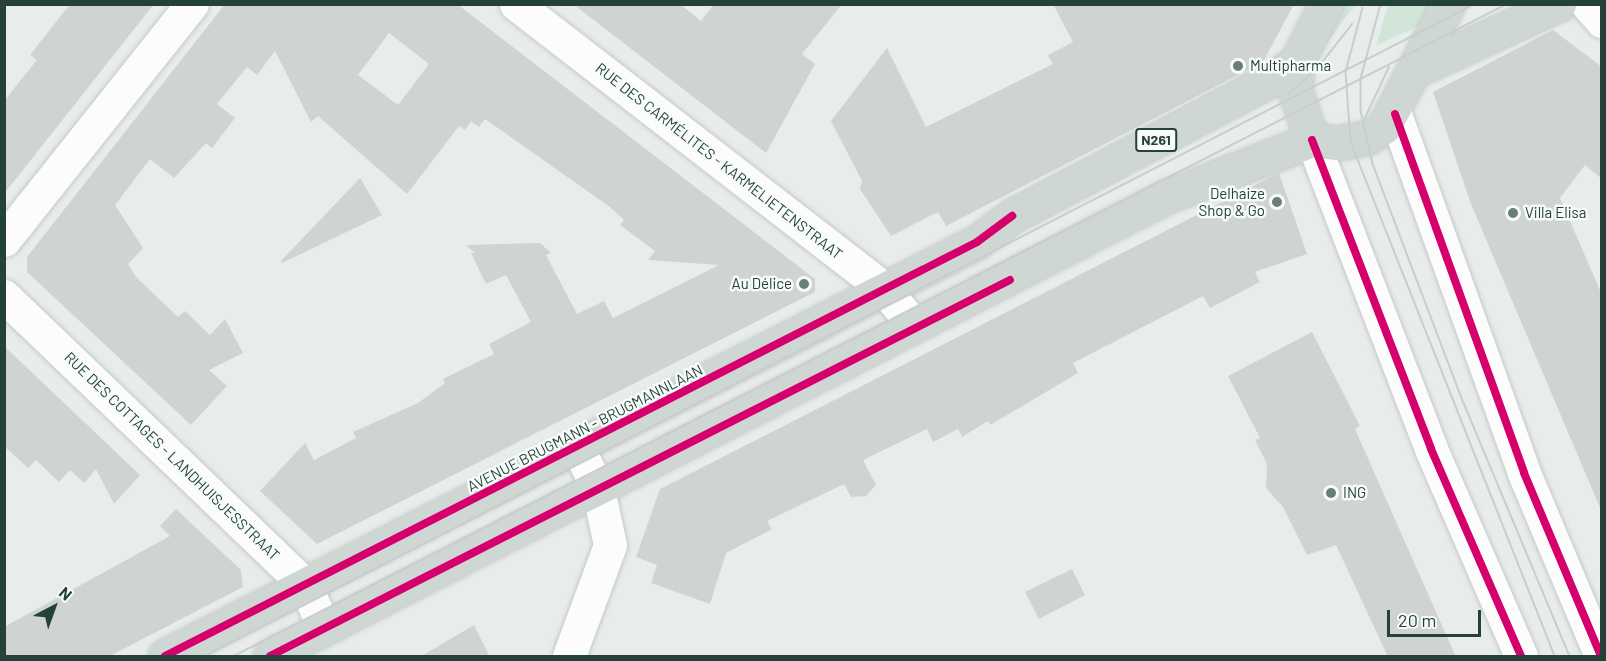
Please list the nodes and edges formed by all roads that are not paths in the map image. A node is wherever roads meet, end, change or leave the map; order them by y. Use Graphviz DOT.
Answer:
graph roads {
  1 [pos="192,4"];
  2 [pos="516,4"];
  3 [pos="1326,4"];
  4 [pos="1448,4"];
  5 [pos="1558,4"];
  6 [pos="1587,4"];
  7 [pos="1602,21"];
  8 [pos="1298,60"];
  9 [pos="1420,68"];
  10 [pos="1395,114"];
  11 [pos="1312,140"];
  12 [pos="4,240"];
  13 [pos="883,288"];
  14 [pos="4,296"];
  15 [pos="914,326"];
  16 [pos="578,448"];
  17 [pos="598,489"];
  18 [pos="305,585"];
  19 [pos="324,628"];
  20 [pos="165,657"];
  21 [pos="270,657"];
  22 [pos="569,657"];
  23 [pos="1521,657"];
  24 [pos="1601,657"];
  1 -- 12 [label="street"];
  2 -- 13 [label="street, RUE DES CARMÉLITES - KARMELIETENSTRAAT"];
  3 -- 8 [label="main road"];
  4 -- 9 [label="main road"];
  5 -- 9 [label="main road"];
  6 -- 7 [label="street"];
  8 -- 11 [label="main road"];
  8 -- 13 [label="main road, AVENUE BRUGMANN - BRUGMANNLAAN / N261"];
  9 -- 10 [label="main road"];
  10 -- 11 [label="main road"];
  10 -- 24 [label="street"];
  11 -- 15 [label="main road"];
  11 -- 23 [label="street"];
  13 -- 15 [label="street, RUE DES CARMÉLITES - KARMELIETENSTRAAT"];
  13 -- 16 [label="main road, AVENUE BRUGMANN - BRUGMANNLAAN / N261"];
  14 -- 18 [label="street, RUE DES COTTAGES - LANDHUISJESSTRAAT"];
  15 -- 17 [label="main road"];
  16 -- 17 [label="street"];
  16 -- 18 [label="main road, AVENUE BRUGMANN - BRUGMANNLAAN / N261"];
  17 -- 19 [label="main road"];
  17 -- 22 [label="street"];
  18 -- 19 [label="street, RUE DES COTTAGES - LANDHUISJESSTRAAT"];
  18 -- 20 [label="main road, AVENUE BRUGMANN - BRUGMANNLAAN / N261"];
  19 -- 21 [label="main road"];
}
